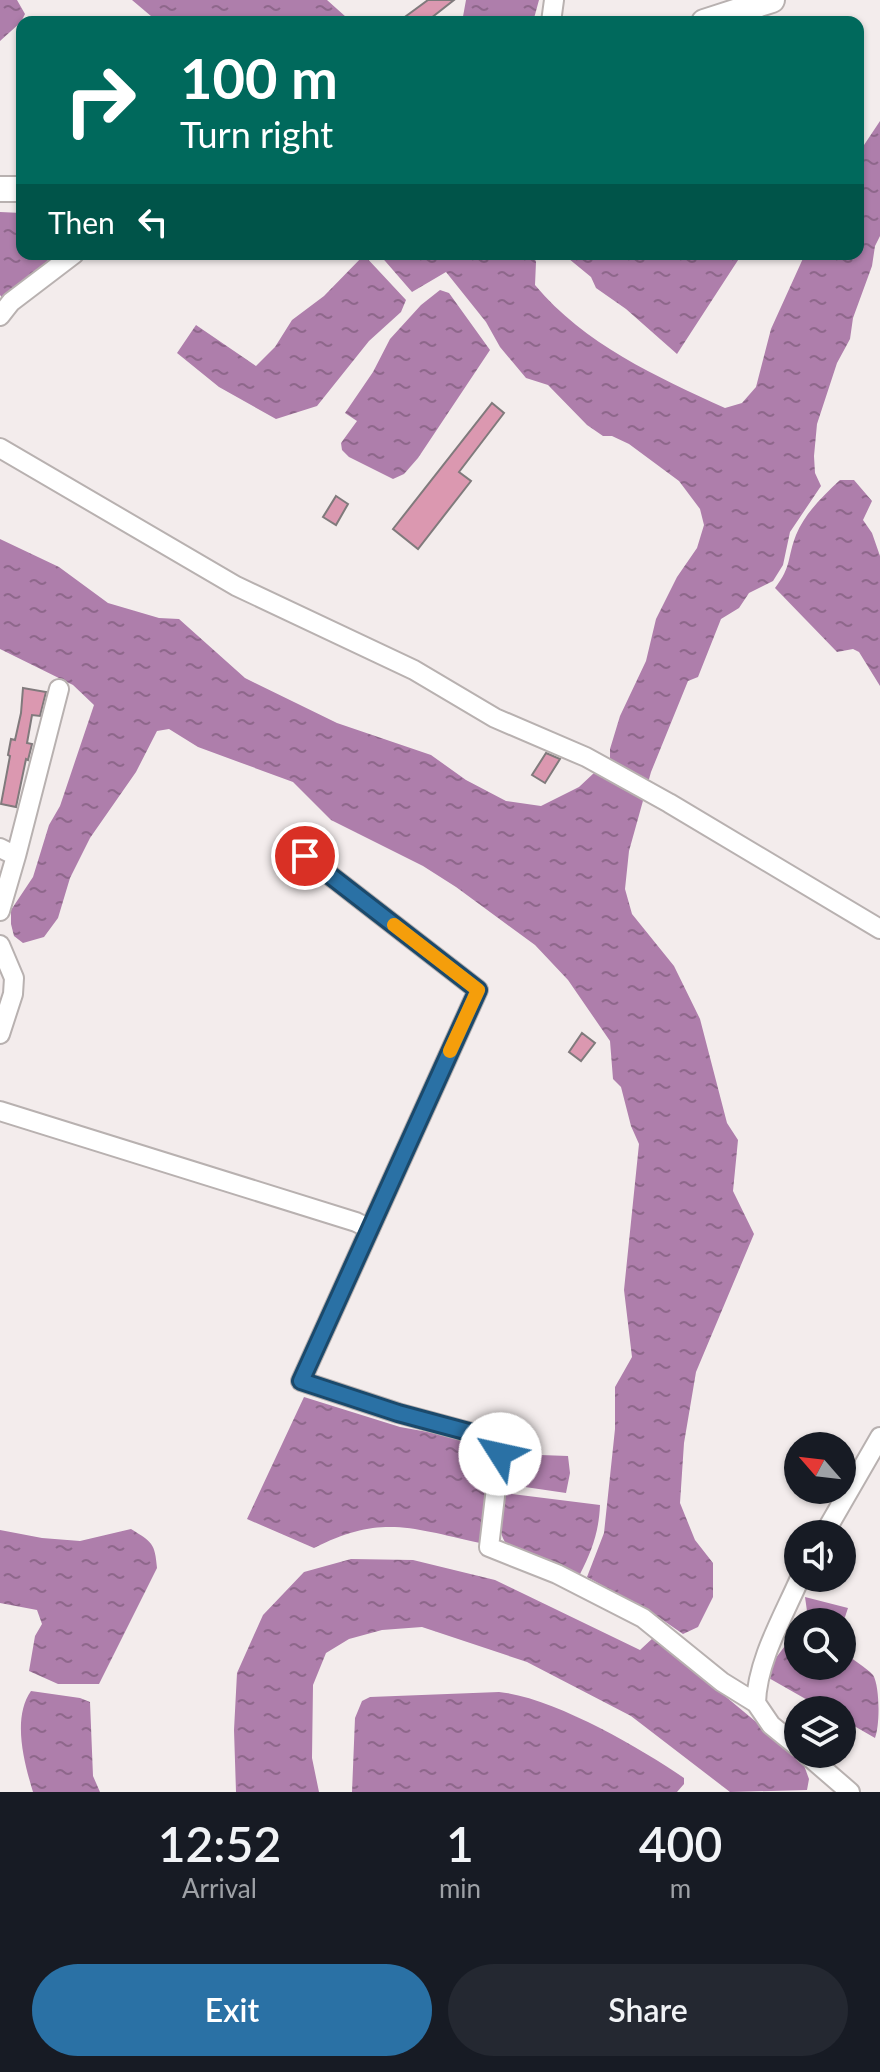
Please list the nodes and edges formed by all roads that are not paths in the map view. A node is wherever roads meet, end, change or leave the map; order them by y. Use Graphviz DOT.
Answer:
graph roads {
  1 [pos="772,0"];
  2 [pos="723,16"];
  3 [pos="66,260"];
  4 [pos="0,316"];
  5 [pos="0,448"];
  6 [pos="59,689"];
  7 [pos="8,852"];
  8 [pos="305,856"];
  9 [pos="0,911"];
  10 [pos="880,929"];
  11 [pos="0,945"];
  12 [pos="0,1034"];
  13 [pos="0,1111"];
  14 [pos="370,1229"];
  15 [pos="880,1437"];
  16 [pos="832,1520"];
  17 [pos="794,1592"];
  18 [pos="756,1703"];
  19 [pos="784,1736"];
  20 [pos="822,1768"];
  21 [pos="850,1792"];
  1 -- 2 [label="main road"];
  3 -- 4 [label="street"];
  5 -- 10 [label="street"];
  6 -- 7 [label="street"];
  7 -- 9 [label="street"];
  8 -- 14 [label="street"];
  11 -- 12 [label="street"];
  13 -- 14 [label="street"];
  14 -- 18 [label="street"];
  15 -- 16 [label="street"];
  17 -- 18 [label="street"];
  18 -- 19 [label="street"];
  20 -- 21 [label="street"];
}
